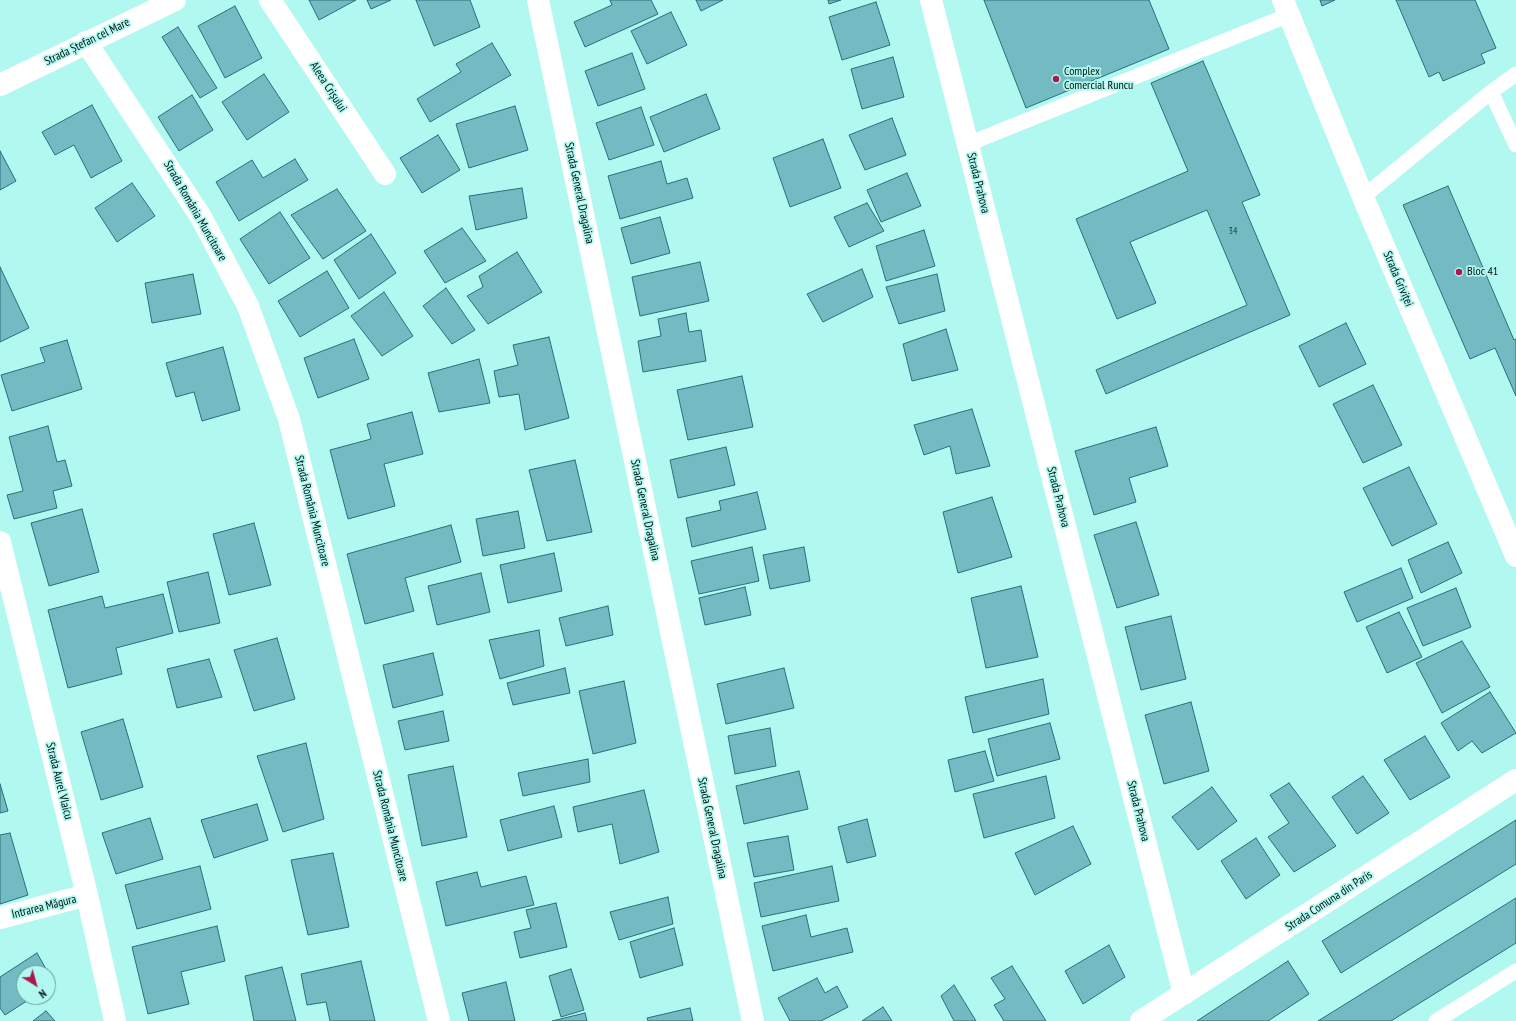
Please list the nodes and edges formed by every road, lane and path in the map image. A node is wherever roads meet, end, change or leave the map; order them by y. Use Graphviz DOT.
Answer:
graph roads {
  1 [pos="175,0"];
  2 [pos="270,0"];
  3 [pos="538,0"];
  4 [pos="931,0"];
  5 [pos="1286,7"];
  6 [pos="86,42"];
  7 [pos="1516,74"];
  8 [pos="0,85"];
  9 [pos="1491,92"];
  10 [pos="968,144"];
  11 [pos="1516,145"];
  12 [pos="385,174"];
  13 [pos="1363,197"];
  14 [pos="0,542"];
  15 [pos="1516,556"];
  16 [pos="1516,780"];
  17 [pos="87,895"];
  18 [pos="0,918"];
  19 [pos="1516,971"];
  20 [pos="1184,994"];
  21 [pos="115,1021"];
  22 [pos="439,1021"];
  23 [pos="753,1021"];
  24 [pos="1141,1021"];
  25 [pos="1436,1021"];
  1 -- 6 [label="street, Strada Ștefan cel Mare"];
  2 -- 12 [label="street, Aleea Crișului"];
  3 -- 23 [label="street, Strada General Dragalina"];
  4 -- 10 [label="street, Strada Prahova"];
  5 -- 10 [label="lane"];
  5 -- 13 [label="street, Strada Griviței"];
  6 -- 8 [label="street, Strada Ștefan cel Mare"];
  6 -- 22 [label="street, Strada România Muncitoare"];
  7 -- 9 [label="lane"];
  9 -- 11 [label="lane"];
  9 -- 13 [label="lane"];
  10 -- 20 [label="street, Strada Prahova"];
  13 -- 15 [label="street, Strada Griviței"];
  14 -- 17 [label="street, Strada Aurel Vlaicu"];
  16 -- 20 [label="street, Strada Comuna din Paris"];
  17 -- 18 [label="street, Intrarea Măgura"];
  17 -- 21 [label="street, Strada Aurel Vlaicu"];
  19 -- 25 [label="lane"];
  20 -- 24 [label="street, Strada Comuna din Paris"];
}
